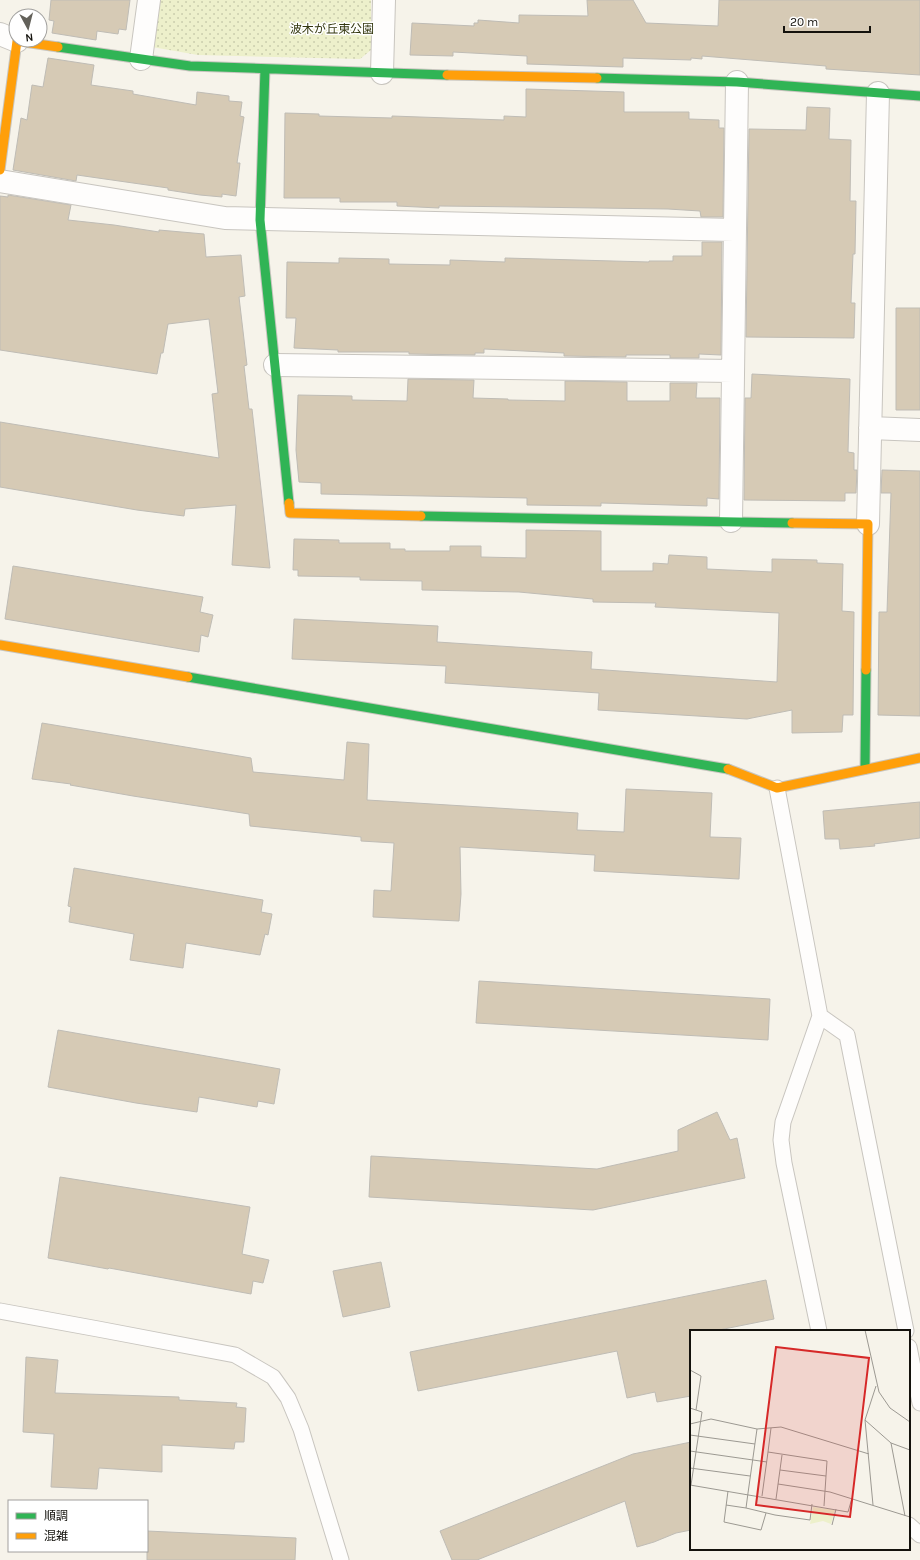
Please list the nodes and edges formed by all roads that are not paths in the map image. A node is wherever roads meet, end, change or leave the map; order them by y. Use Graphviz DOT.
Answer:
graph roads {
  1 [pos="149,0"];
  2 [pos="384,0"];
  3 [pos="8,38"];
  4 [pos="48,44"];
  5 [pos="140,59"];
  6 [pos="265,69"];
  7 [pos="382,73"];
  8 [pos="737,82"];
  9 [pos="878,93"];
  10 [pos="920,96"];
  11 [pos="0,170"];
  12 [pos="0,181"];
  13 [pos="260,220"];
  14 [pos="734,230"];
  15 [pos="275,365"];
  16 [pos="733,371"];
  17 [pos="870,428"];
  18 [pos="920,430"];
  19 [pos="731,521"];
  20 [pos="868,524"];
  21 [pos="0,645"];
  22 [pos="920,758"];
  23 [pos="865,769"];
  24 [pos="777,788"];
  25 [pos="820,1016"];
  26 [pos="0,1311"];
  27 [pos="819,1330"];
  28 [pos="906,1330"];
  29 [pos="910,1352"];
  30 [pos="920,1403"];
  31 [pos="910,1526"];
  32 [pos="920,1535"];
  33 [pos="341,1560"];
  1 -- 5 [label="street"];
  2 -- 7 [label="street"];
  3 -- 11 [label="street"];
  4 -- 5 [label="street"];
  5 -- 6 [label="street"];
  6 -- 7 [label="street"];
  6 -- 13 [label="street"];
  7 -- 8 [label="street"];
  8 -- 9 [label="street"];
  8 -- 14 [label="street"];
  9 -- 10 [label="street"];
  9 -- 17 [label="street"];
  12 -- 13 [label="street"];
  13 -- 14 [label="street"];
  13 -- 15 [label="street"];
  14 -- 16 [label="street"];
  15 -- 16 [label="street"];
  15 -- 19 [label="street"];
  16 -- 19 [label="street"];
  17 -- 18 [label="street"];
  17 -- 20 [label="street"];
  19 -- 20 [label="street"];
  20 -- 23 [label="street"];
  21 -- 24 [label="street"];
  22 -- 23 [label="street"];
  23 -- 24 [label="street"];
  24 -- 25 [label="lane"];
  25 -- 27 [label="lane"];
  25 -- 28 [label="lane"];
  26 -- 33 [label="lane"];
  29 -- 30 [label="lane"];
  31 -- 32 [label="lane"];
}
